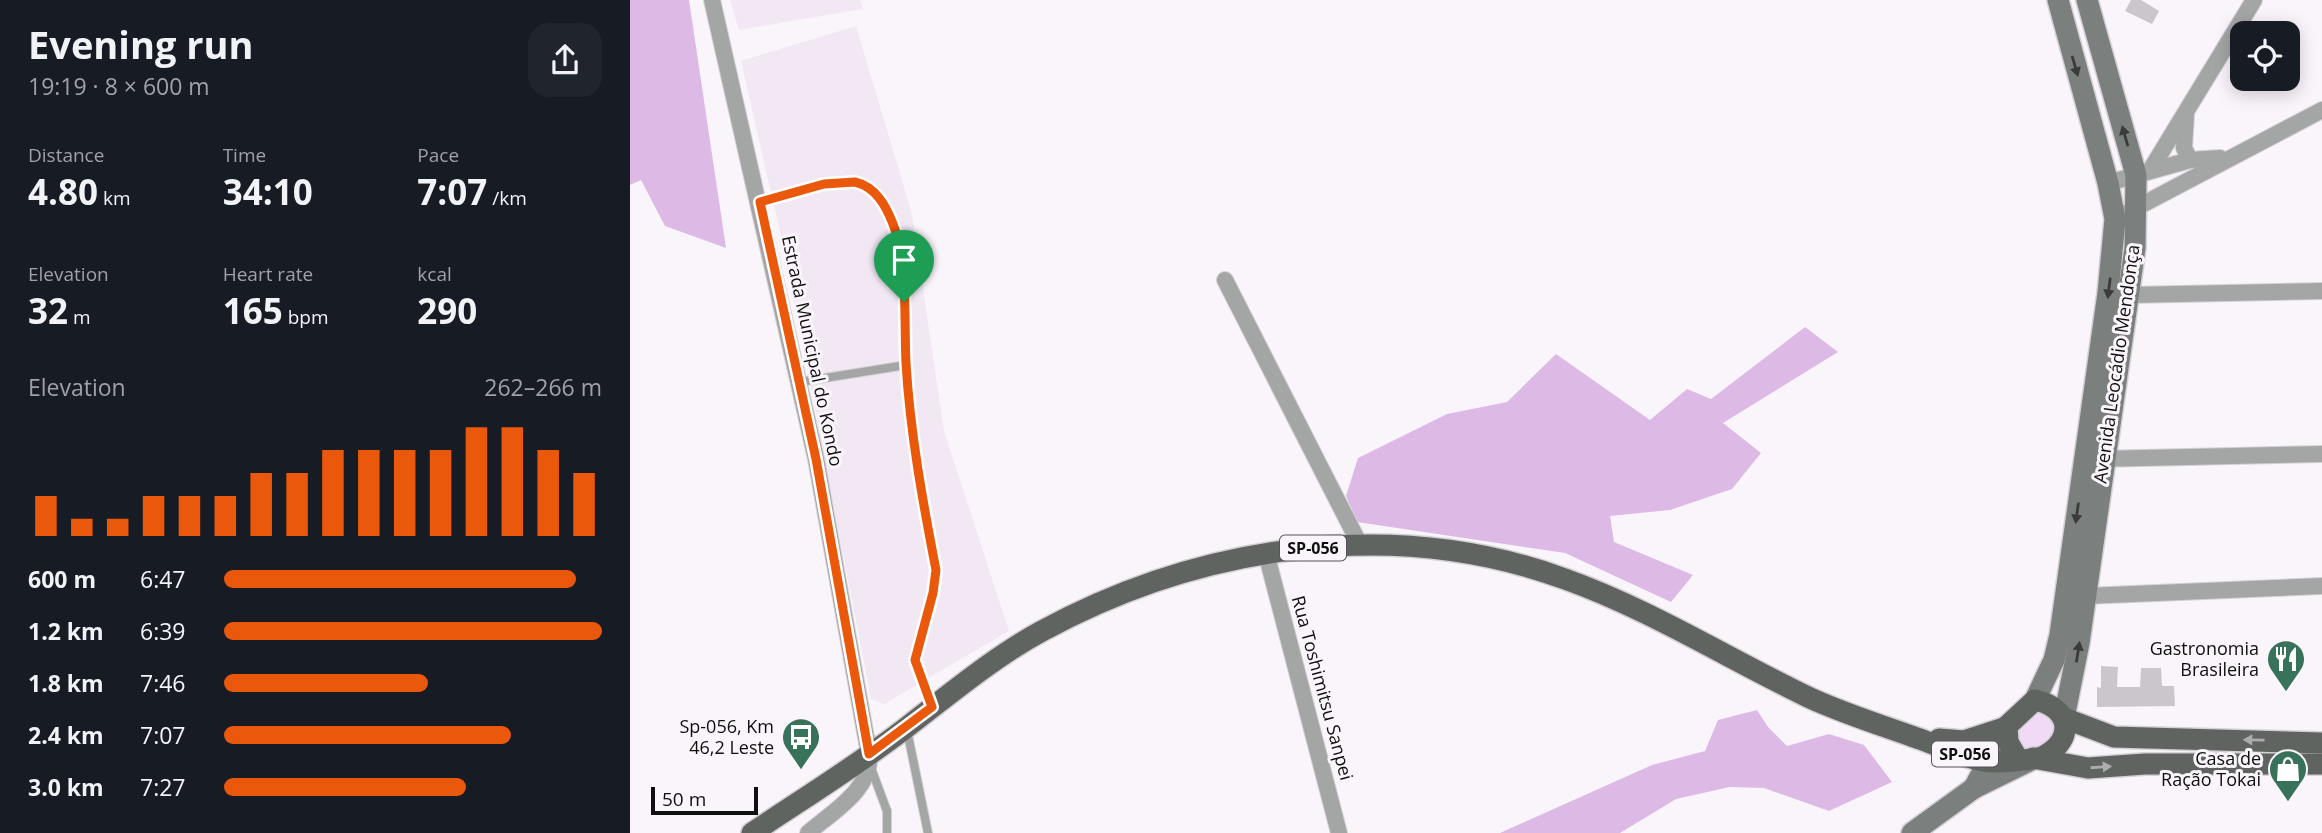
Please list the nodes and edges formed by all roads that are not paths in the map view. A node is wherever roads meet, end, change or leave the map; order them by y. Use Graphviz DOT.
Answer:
graph roads {
  1 [pos="712,0"];
  2 [pos="2057,0"];
  3 [pos="2253,0"];
  4 [pos="2091,4"];
  5 [pos="2066,34"];
  6 [pos="2322,110"];
  7 [pos="2186,113"];
  8 [pos="2239,152"];
  9 [pos="2190,160"];
  10 [pos="2143,172"];
  11 [pos="2108,183"];
  12 [pos="760,202"];
  13 [pos="2135,208"];
  14 [pos="2116,219"];
  15 [pos="1225,280"];
  16 [pos="2322,291"];
  17 [pos="2129,295"];
  18 [pos="906,365"];
  19 [pos="800,382"];
  20 [pos="2322,454"];
  21 [pos="2094,459"];
  22 [pos="1359,543"];
  23 [pos="1266,553"];
  24 [pos="2322,586"];
  25 [pos="2085,596"];
  26 [pos="2035,700"];
  27 [pos="932,707"];
  28 [pos="2064,718"];
  29 [pos="907,727"];
  30 [pos="2007,727"];
  31 [pos="1913,736"];
  32 [pos="2322,743"];
  33 [pos="2026,759"];
  34 [pos="870,761"];
  35 [pos="1988,763"];
  36 [pos="2322,764"];
  37 [pos="1974,788"];
  38 [pos="752,833"];
  39 [pos="808,833"];
  40 [pos="887,833"];
  41 [pos="928,833"];
  42 [pos="1339,833"];
  43 [pos="1912,833"];
  1 -- 12 [label="street, Estrada Municipal do Kondo"];
  2 -- 5 [label="street, Avenida Leocádio Mendonça"];
  3 -- 7 [label="street"];
  4 -- 5 [label="street, Avenida Leocádio Mendonça"];
  10 -- 4 [label="street, Avenida Leocádio Mendonça, one-way"];
  5 -- 11 [label="street, Avenida Leocádio Mendonça, one-way"];
  6 -- 8 [label="street"];
  7 -- 9 [label="street"];
  7 -- 10 [label="street"];
  8 -- 9 [label="street"];
  8 -- 13 [label="street"];
  9 -- 10 [label="street"];
  10 -- 11 [label="street"];
  10 -- 13 [label="street, Avenida Leocádio Mendonça"];
  11 -- 14 [label="street, Avenida Leocádio Mendonça"];
  12 -- 18 [label="lane"];
  12 -- 19 [label="street, Estrada Municipal do Kondo"];
  13 -- 14 [label="street"];
  13 -- 17 [label="street, Avenida Leocádio Mendonça"];
  14 -- 21 [label="street, Avenida Leocádio Mendonça, one-way"];
  15 -- 22 [label="street"];
  16 -- 17 [label="street"];
  17 -- 21 [label="street, Avenida Leocádio Mendonça"];
  18 -- 19 [label="lane"];
  18 -- 27 [label="lane"];
  19 -- 34 [label="street, Estrada Municipal do Kondo"];
  20 -- 21 [label="street"];
  21 -- 25 [label="street, Avenida Leocádio Mendonça"];
  21 -- 26 [label="street, Avenida Leocádio Mendonça, one-way"];
  22 -- 23 [label="main road, SP-056"];
  22 -- 31 [label="main road, SP-056"];
  23 -- 27 [label="main road, SP-056"];
  23 -- 42 [label="street, Rua Toshimitsu Sanpei"];
  24 -- 25 [label="street"];
  28 -- 25 [label="street, Avenida Leocádio Mendonça, one-way"];
  26 -- 28 [label="main road"];
  26 -- 30 [label="main road"];
  27 -- 29 [label="main road, SP-056"];
  32 -- 28 [label="main road, one-way"];
  28 -- 33 [label="main road"];
  29 -- 34 [label="main road, SP-056"];
  29 -- 41 [label="lane"];
  30 -- 31 [label="main road"];
  30 -- 33 [label="main road"];
  30 -- 35 [label="street"];
  31 -- 35 [label="main road, SP-056"];
  33 -- 35 [label="main road, SP-056"];
  33 -- 36 [label="main road, SP-056, one-way"];
  33 -- 37 [label="street"];
  34 -- 38 [label="main road, SP-056"];
  34 -- 39 [label="street"];
  34 -- 40 [label="lane"];
  35 -- 37 [label="street"];
  37 -- 43 [label="street"];
}
